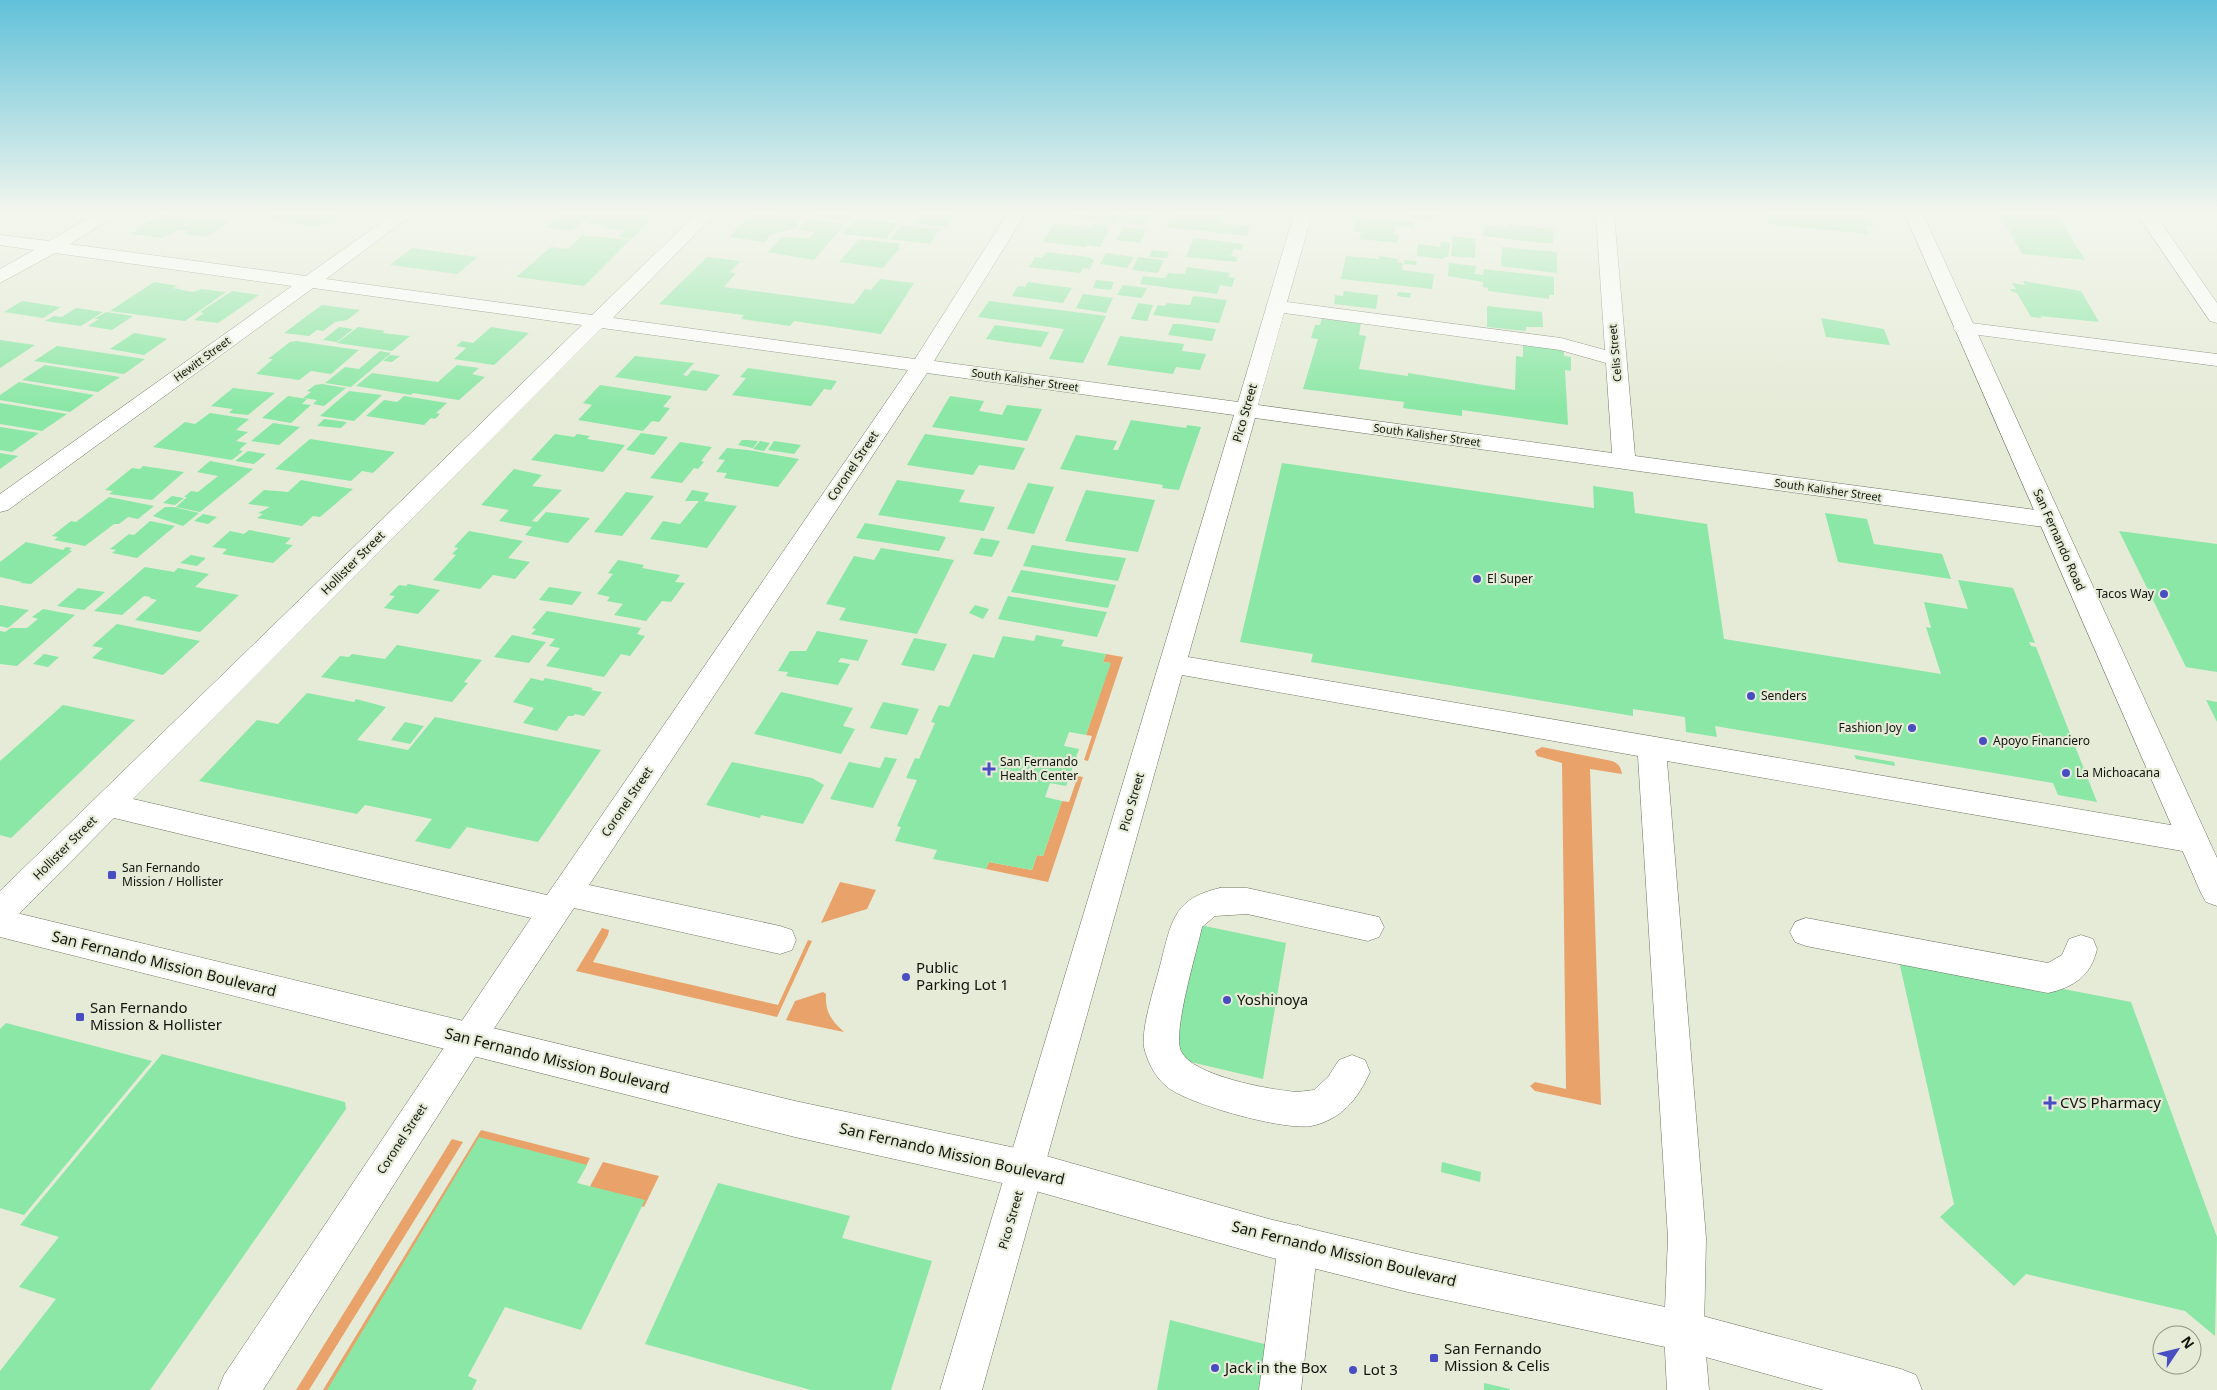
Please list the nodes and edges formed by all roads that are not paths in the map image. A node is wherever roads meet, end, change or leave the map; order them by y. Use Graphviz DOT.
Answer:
graph roads {
  1 [pos="286,279"];
  2 [pos="313,279"];
  3 [pos="640,279"];
  4 [pos="975,279"];
  5 [pos="1284,279"];
  6 [pos="1610,279"];
  7 [pos="1942,279"];
  8 [pos="2191,279"];
  9 [pos="309,282"];
  10 [pos="1276,306"];
  11 [pos="2217,317"];
  12 [pos="597,321"];
  13 [pos="1963,328"];
  14 [pos="1616,359"];
  15 [pos="2217,360"];
  16 [pos="921,366"];
  17 [pos="1246,410"];
  18 [pos="1624,462"];
  19 [pos="0,505"];
  20 [pos="2051,520"];
  21 [pos="1172,664"];
  22 [pos="1652,747"];
  23 [pos="108,805"];
  24 [pos="2194,841"];
  25 [pos="2217,894"];
  26 [pos="560,902"];
  27 [pos="0,912"];
  28 [pos="0,923"];
  29 [pos="1368,927"];
  30 [pos="1806,932"];
  31 [pos="780,940"];
  32 [pos="2081,948"];
  33 [pos="467,1040"];
  34 [pos="1352,1072"];
  35 [pos="1026,1169"];
  36 [pos="1298,1245"];
  37 [pos="1684,1331"];
  38 [pos="239,1390"];
  39 [pos="961,1390"];
  40 [pos="1280,1390"];
  41 [pos="1688,1390"];
  42 [pos="1902,1390"];
  1 -- 9 [label="street, South Kalisher Street"];
  2 -- 9 [label="street, Hewitt Street"];
  3 -- 12 [label="street, Hollister Street"];
  4 -- 16 [label="street, Coronel Street"];
  5 -- 10 [label="street, Pico Street"];
  6 -- 14 [label="street, Celis Street"];
  7 -- 13 [label="street, San Fernando Road"];
  8 -- 11 [label="street"];
  9 -- 12 [label="street, South Kalisher Street"];
  9 -- 19 [label="street, Hewitt Street"];
  10 -- 14 [label="street"];
  10 -- 17 [label="street, Pico Street"];
  12 -- 16 [label="street, South Kalisher Street"];
  12 -- 23 [label="street, Hollister Street"];
  13 -- 15 [label="street"];
  13 -- 20 [label="street, San Fernando Road"];
  14 -- 18 [label="street, Celis Street"];
  16 -- 17 [label="street, South Kalisher Street"];
  16 -- 26 [label="street, Coronel Street"];
  17 -- 18 [label="street, South Kalisher Street"];
  17 -- 21 [label="street, Pico Street"];
  18 -- 20 [label="street, South Kalisher Street"];
  20 -- 24 [label="street, San Fernando Road"];
  21 -- 22 [label="street"];
  21 -- 35 [label="street, Pico Street"];
  22 -- 24 [label="street"];
  22 -- 37 [label="street"];
  23 -- 26 [label="street"];
  23 -- 27 [label="street, Hollister Street"];
  24 -- 25 [label="street, San Fernando Road"];
  26 -- 31 [label="street"];
  26 -- 33 [label="street, Coronel Street"];
  28 -- 33 [label="street, San Fernando Mission Boulevard"];
  29 -- 34 [label="street"];
  30 -- 32 [label="street"];
  33 -- 35 [label="street, San Fernando Mission Boulevard"];
  33 -- 38 [label="street, Coronel Street"];
  35 -- 36 [label="street, San Fernando Mission Boulevard"];
  35 -- 39 [label="street, Pico Street"];
  36 -- 37 [label="street, San Fernando Mission Boulevard"];
  36 -- 40 [label="street"];
  37 -- 41 [label="street"];
  37 -- 42 [label="street, San Fernando Mission Boulevard"];
}
